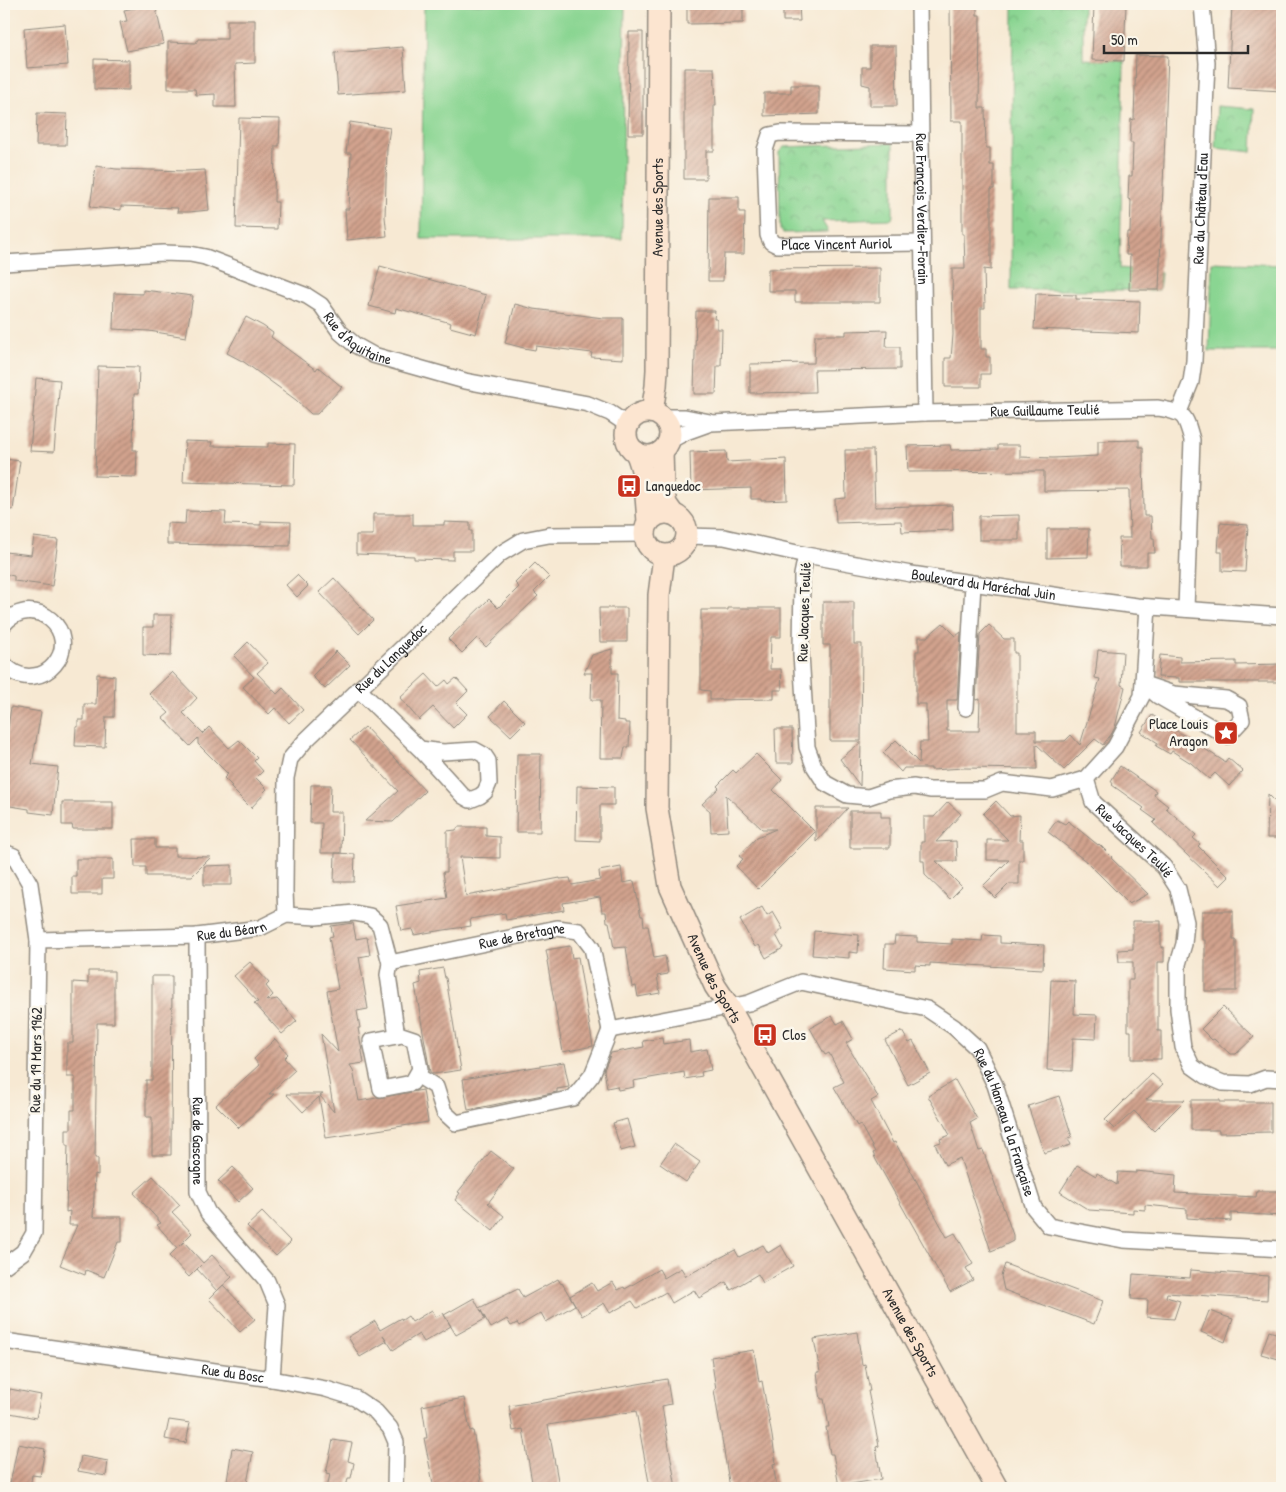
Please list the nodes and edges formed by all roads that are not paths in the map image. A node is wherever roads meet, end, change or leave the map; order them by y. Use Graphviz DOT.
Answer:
graph roads {
  1 [pos="659,4"];
  2 [pos="919,4"];
  3 [pos="1202,4"];
  4 [pos="920,134"];
  5 [pos="922,243"];
  6 [pos="4,263"];
  7 [pos="1179,412"];
  8 [pos="925,413"];
  9 [pos="658,414"];
  10 [pos="711,423"];
  11 [pos="628,425"];
  12 [pos="666,446"];
  13 [pos="636,452"];
  14 [pos="673,514"];
  15 [pos="646,528"];
  16 [pos="687,536"];
  17 [pos="806,554"];
  18 [pos="664,556"];
  19 [pos="973,584"];
  20 [pos="1148,607"];
  21 [pos="1186,609"];
  22 [pos="1282,616"];
  23 [pos="4,624"];
  24 [pos="6,670"];
  25 [pos="1144,684"];
  26 [pos="358,689"];
  27 [pos="966,708"];
  28 [pos="420,749"];
  29 [pos="1086,779"];
  30 [pos="4,852"];
  31 [pos="286,915"];
  32 [pos="196,936"];
  33 [pos="38,940"];
  34 [pos="390,963"];
  35 [pos="729,1007"];
  36 [pos="610,1030"];
  37 [pos="397,1036"];
  38 [pos="417,1075"];
  39 [pos="1282,1079"];
  40 [pos="1282,1249"];
  41 [pos="4,1266"];
  42 [pos="4,1341"];
  43 [pos="272,1379"];
  44 [pos="395,1488"];
  45 [pos="997,1488"];
  1 -- 9 [label="main road, Avenue des Sports"];
  2 -- 4 [label="street, Rue François Verdier-Forain"];
  3 -- 7 [label="street, Rue du Château d'Eau"];
  4 -- 5 [label="street, Rue François Verdier-Forain"];
  4 -- 5 [label="street, Place Vincent Auriol"];
  5 -- 8 [label="street, Rue François Verdier-Forain"];
  6 -- 11 [label="street, Rue d'Aquitaine"];
  7 -- 8 [label="street, Rue Guillaume Teulié"];
  7 -- 21 [label="street"];
  8 -- 10 [label="street, Rue Guillaume Teulié"];
  9 -- 10 [label="street, Rue Guillaume Teulié"];
  9 -- 11 [label="main road"];
  9 -- 12 [label="main road"];
  10 -- 12 [label="street, Rue Guillaume Teulié"];
  11 -- 13 [label="main road"];
  12 -- 13 [label="main road"];
  12 -- 14 [label="main road"];
  13 -- 15 [label="main road"];
  14 -- 15 [label="main road"];
  14 -- 16 [label="main road"];
  15 -- 18 [label="main road"];
  15 -- 26 [label="street, Rue du Languedoc"];
  16 -- 17 [label="street, Boulevard du Maréchal Juin"];
  16 -- 18 [label="main road"];
  17 -- 19 [label="street, Boulevard du Maréchal Juin"];
  17 -- 29 [label="street, Rue Jacques Teulié"];
  18 -- 35 [label="main road, Avenue des Sports"];
  19 -- 20 [label="street, Boulevard du Maréchal Juin"];
  19 -- 27 [label="street"];
  20 -- 21 [label="street, Boulevard du Maréchal Juin"];
  20 -- 25 [label="street"];
  21 -- 22 [label="street, Boulevard du Maréchal Juin"];
  23 -- 24 [label="street"];
  25 -- 25 [label="street"];
  25 -- 29 [label="street"];
  26 -- 28 [label="street"];
  26 -- 31 [label="street, Rue du Languedoc"];
  28 -- 28 [label="street"];
  29 -- 39 [label="street, Rue Jacques Teulié"];
  30 -- 33 [label="street, Rue du 19 Mars 1962"];
  31 -- 32 [label="street, Rue du Béarn"];
  31 -- 34 [label="street, Rue du Béarn"];
  32 -- 33 [label="street, Rue du Béarn"];
  32 -- 43 [label="street, Rue de Gascogne"];
  33 -- 41 [label="street, Rue du 19 Mars 1962"];
  34 -- 36 [label="street, Rue de Bretagne"];
  34 -- 37 [label="street, Rue du Béarn"];
  35 -- 36 [label="street"];
  35 -- 40 [label="street, Rue du Hameau à la Française"];
  35 -- 45 [label="main road, Avenue des Sports"];
  36 -- 38 [label="street"];
  37 -- 38 [label="street"];
  37 -- 38 [label="street"];
  42 -- 43 [label="street, Rue du Bosc"];
  43 -- 44 [label="street, Rue du Bosc"];
}
